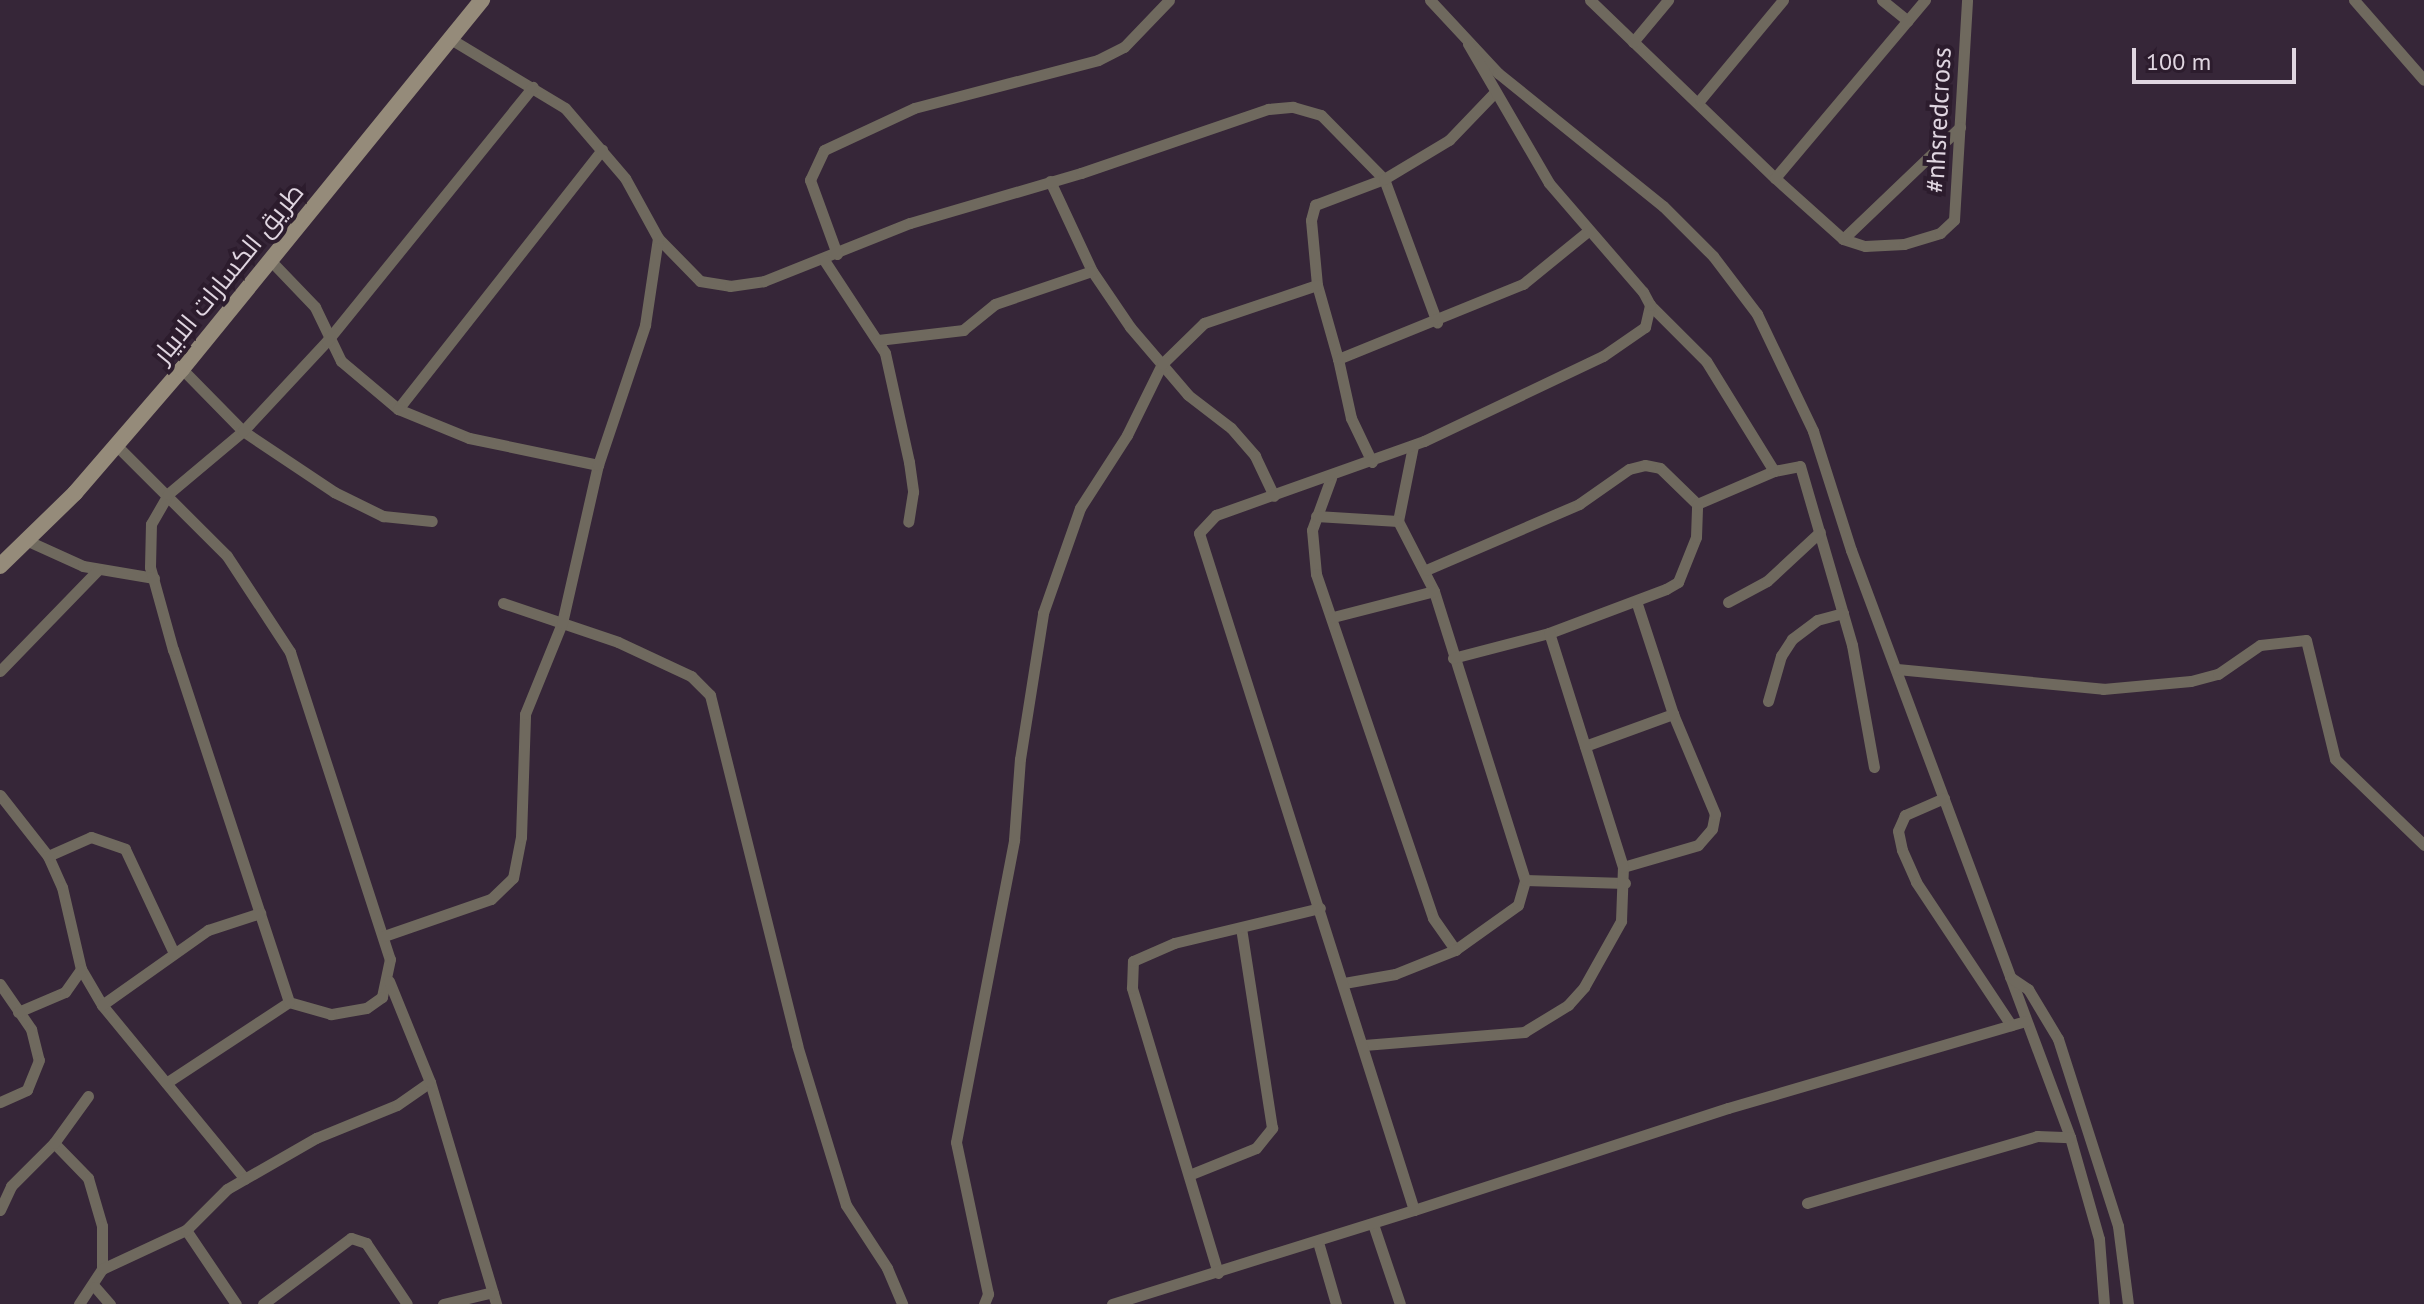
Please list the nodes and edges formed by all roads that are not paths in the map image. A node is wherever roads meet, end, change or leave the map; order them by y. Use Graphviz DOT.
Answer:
graph roads {
  1 [pos="482,0"];
  2 [pos="1169,0"];
  3 [pos="1430,0"];
  4 [pos="1590,0"];
  5 [pos="1668,0"];
  6 [pos="1783,0"];
  7 [pos="1882,0"];
  8 [pos="1925,0"];
  9 [pos="1967,0"];
  10 [pos="2354,0"];
  11 [pos="1908,21"];
  12 [pos="449,38"];
  13 [pos="1633,42"];
  14 [pos="1468,44"];
  15 [pos="2424,80"];
  16 [pos="533,87"];
  17 [pos="1494,93"];
  18 [pos="1700,100"];
  19 [pos="1960,127"];
  20 [pos="602,150"];
  21 [pos="1775,178"];
  22 [pos="1384,179"];
  23 [pos="1050,181"];
  24 [pos="1588,231"];
  25 [pos="658,238"];
  26 [pos="1843,239"];
  27 [pos="837,254"];
  28 [pos="270,260"];
  29 [pos="824,260"];
  30 [pos="1092,271"];
  31 [pos="1317,285"];
  32 [pos="1650,305"];
  33 [pos="1437,322"];
  34 [pos="878,340"];
  35 [pos="327,341"];
  36 [pos="1338,359"];
  37 [pos="1162,364"];
  38 [pos="182,369"];
  39 [pos="398,409"];
  40 [pos="243,431"];
  41 [pos="115,444"];
  42 [pos="1413,446"];
  43 [pos="1820,459"];
  44 [pos="1372,462"];
  45 [pos="598,465"];
  46 [pos="1800,466"];
  47 [pos="1774,471"];
  48 [pos="1331,478"];
  49 [pos="168,494"];
  50 [pos="1274,496"];
  51 [pos="1697,504"];
  52 [pos="1316,516"];
  53 [pos="432,521"];
  54 [pos="1398,521"];
  55 [pos="908,522"];
  56 [pos="1820,532"];
  57 [pos="28,541"];
  58 [pos="0,566"];
  59 [pos="99,569"];
  60 [pos="1426,570"];
  61 [pos="154,578"];
  62 [pos="1434,591"];
  63 [pos="1636,601"];
  64 [pos="1728,602"];
  65 [pos="503,603"];
  66 [pos="1843,613"];
  67 [pos="1333,617"];
  68 [pos="562,623"];
  69 [pos="1549,633"];
  70 [pos="1453,658"];
  71 [pos="1897,669"];
  72 [pos="0,671"];
  73 [pos="1768,701"];
  74 [pos="1673,714"];
  75 [pos="1585,746"];
  76 [pos="1874,767"];
  77 [pos="0,795"];
  78 [pos="1944,798"];
  79 [pos="2424,845"];
  80 [pos="48,856"];
  81 [pos="1623,867"];
  82 [pos="1525,880"];
  83 [pos="1625,883"];
  84 [pos="1320,908"];
  85 [pos="260,913"];
  86 [pos="1241,928"];
  87 [pos="384,936"];
  88 [pos="1455,950"];
  89 [pos="174,953"];
  90 [pos="81,969"];
  91 [pos="2010,977"];
  92 [pos="389,981"];
  93 [pos="1344,983"];
  94 [pos="0,984"];
  95 [pos="289,1002"];
  96 [pos="102,1005"];
  97 [pos="18,1012"];
  98 [pos="2026,1021"];
  99 [pos="2011,1025"];
  100 [pos="1364,1045"];
  101 [pos="430,1082"];
  102 [pos="166,1083"];
  103 [pos="88,1096"];
  104 [pos="0,1102"];
  105 [pos="2070,1137"];
  106 [pos="54,1143"];
  107 [pos="1189,1175"];
  108 [pos="245,1179"];
  109 [pos="1807,1203"];
  110 [pos="0,1210"];
  111 [pos="1414,1210"];
  112 [pos="1373,1224"];
  113 [pos="186,1230"];
  114 [pos="1318,1242"];
  115 [pos="102,1269"];
  116 [pos="1218,1273"];
  117 [pos="95,1287"];
  118 [pos="495,1298"];
  119 [pos="1132,1301"];
  120 [pos="79,1304"];
  121 [pos="110,1304"];
  122 [pos="236,1304"];
  123 [pos="263,1304"];
  124 [pos="407,1304"];
  125 [pos="443,1304"];
  126 [pos="902,1304"];
  127 [pos="984,1304"];
  128 [pos="1112,1304"];
  129 [pos="1336,1304"];
  130 [pos="1400,1304"];
  131 [pos="2104,1304"];
  132 [pos="2128,1304"];
  1 -- 12 [label="street, طريق الكسارات الابيار"];
  2 -- 27 [label="street"];
  3 -- 14 [label="street"];
  4 -- 13 [label="street"];
  5 -- 13 [label="street"];
  6 -- 18 [label="street"];
  7 -- 11 [label="street"];
  8 -- 11 [label="street"];
  9 -- 19 [label="street, #nhsredcross"];
  10 -- 15 [label="street"];
  11 -- 21 [label="street"];
  12 -- 16 [label="street"];
  12 -- 28 [label="street, طريق الكسارات الابيار"];
  13 -- 18 [label="street"];
  14 -- 17 [label="street"];
  14 -- 43 [label="street"];
  16 -- 20 [label="street"];
  16 -- 35 [label="street"];
  17 -- 22 [label="street"];
  17 -- 24 [label="street"];
  18 -- 21 [label="street"];
  19 -- 26 [label="street"];
  19 -- 26 [label="street, #nhsredcross"];
  20 -- 25 [label="street"];
  20 -- 39 [label="street"];
  21 -- 26 [label="street"];
  22 -- 23 [label="street"];
  22 -- 31 [label="street"];
  22 -- 33 [label="street"];
  23 -- 27 [label="street"];
  23 -- 30 [label="street"];
  24 -- 32 [label="street"];
  24 -- 33 [label="street"];
  25 -- 29 [label="street"];
  25 -- 45 [label="street"];
  27 -- 29 [label="street"];
  28 -- 35 [label="street"];
  28 -- 38 [label="street, طريق الكسارات الابيار"];
  29 -- 34 [label="street"];
  30 -- 34 [label="street"];
  30 -- 37 [label="street"];
  31 -- 36 [label="street"];
  31 -- 37 [label="street"];
  32 -- 42 [label="street"];
  32 -- 47 [label="street"];
  33 -- 36 [label="street"];
  34 -- 55 [label="street"];
  35 -- 39 [label="street"];
  35 -- 40 [label="street"];
  36 -- 44 [label="street"];
  37 -- 50 [label="street"];
  37 -- 127 [label="street"];
  38 -- 40 [label="street"];
  38 -- 41 [label="street, طريق الكسارات الابيار"];
  39 -- 45 [label="street"];
  40 -- 49 [label="street"];
  40 -- 53 [label="street"];
  41 -- 49 [label="street"];
  41 -- 57 [label="street, طريق الكسارات الابيار"];
  42 -- 44 [label="street"];
  42 -- 54 [label="street"];
  43 -- 46 [label="street"];
  43 -- 71 [label="street"];
  44 -- 48 [label="street"];
  45 -- 68 [label="street"];
  46 -- 47 [label="street"];
  46 -- 56 [label="street"];
  47 -- 51 [label="street"];
  48 -- 50 [label="street"];
  48 -- 52 [label="street"];
  49 -- 61 [label="street"];
  49 -- 87 [label="street"];
  50 -- 84 [label="street"];
  51 -- 60 [label="street"];
  51 -- 63 [label="street"];
  52 -- 54 [label="street"];
  52 -- 67 [label="street"];
  54 -- 60 [label="street"];
  56 -- 64 [label="street"];
  56 -- 66 [label="street"];
  57 -- 58 [label="street, طريق الكسارات الابيار"];
  57 -- 59 [label="street"];
  59 -- 61 [label="street"];
  59 -- 72 [label="street"];
  60 -- 62 [label="street"];
  61 -- 85 [label="street"];
  62 -- 67 [label="street"];
  62 -- 70 [label="street"];
  63 -- 69 [label="street"];
  63 -- 74 [label="street"];
  65 -- 68 [label="street"];
  66 -- 73 [label="street"];
  66 -- 76 [label="street"];
  67 -- 88 [label="street"];
  68 -- 87 [label="street"];
  68 -- 126 [label="street"];
  69 -- 70 [label="street"];
  69 -- 75 [label="street"];
  70 -- 82 [label="street"];
  71 -- 78 [label="street"];
  71 -- 79 [label="street"];
  74 -- 75 [label="street"];
  74 -- 81 [label="street"];
  75 -- 81 [label="street"];
  77 -- 80 [label="street"];
  78 -- 91 [label="street"];
  78 -- 99 [label="street"];
  80 -- 89 [label="street"];
  80 -- 90 [label="street"];
  81 -- 83 [label="street"];
  82 -- 83 [label="street"];
  82 -- 88 [label="street"];
  83 -- 100 [label="street"];
  84 -- 86 [label="street"];
  84 -- 93 [label="street"];
  85 -- 89 [label="street"];
  85 -- 95 [label="street"];
  86 -- 107 [label="street"];
  86 -- 107 [label="street"];
  87 -- 92 [label="street"];
  88 -- 93 [label="street"];
  89 -- 96 [label="street"];
  90 -- 96 [label="street"];
  90 -- 97 [label="street"];
  91 -- 98 [label="street"];
  91 -- 132 [label="street"];
  92 -- 95 [label="street"];
  92 -- 101 [label="street"];
  93 -- 100 [label="street"];
  94 -- 97 [label="street"];
  95 -- 102 [label="street"];
  96 -- 102 [label="street"];
  97 -- 104 [label="street"];
  98 -- 99 [label="street"];
  98 -- 105 [label="street"];
  99 -- 111 [label="street"];
  100 -- 111 [label="street"];
  101 -- 108 [label="street"];
  101 -- 118 [label="street"];
  102 -- 108 [label="street"];
  103 -- 106 [label="street"];
  105 -- 109 [label="street"];
  105 -- 131 [label="street"];
  106 -- 110 [label="street"];
  106 -- 115 [label="street"];
  107 -- 116 [label="street"];
  108 -- 113 [label="street"];
  111 -- 112 [label="street"];
  112 -- 114 [label="street"];
  112 -- 130 [label="street"];
  113 -- 115 [label="street"];
  113 -- 122 [label="street"];
  114 -- 116 [label="street"];
  114 -- 129 [label="street"];
  115 -- 117 [label="street"];
  116 -- 119 [label="street"];
  117 -- 120 [label="street"];
  117 -- 121 [label="street"];
  118 -- 125 [label="street"];
  119 -- 128 [label="street"];
  123 -- 124 [label="street"];
}
